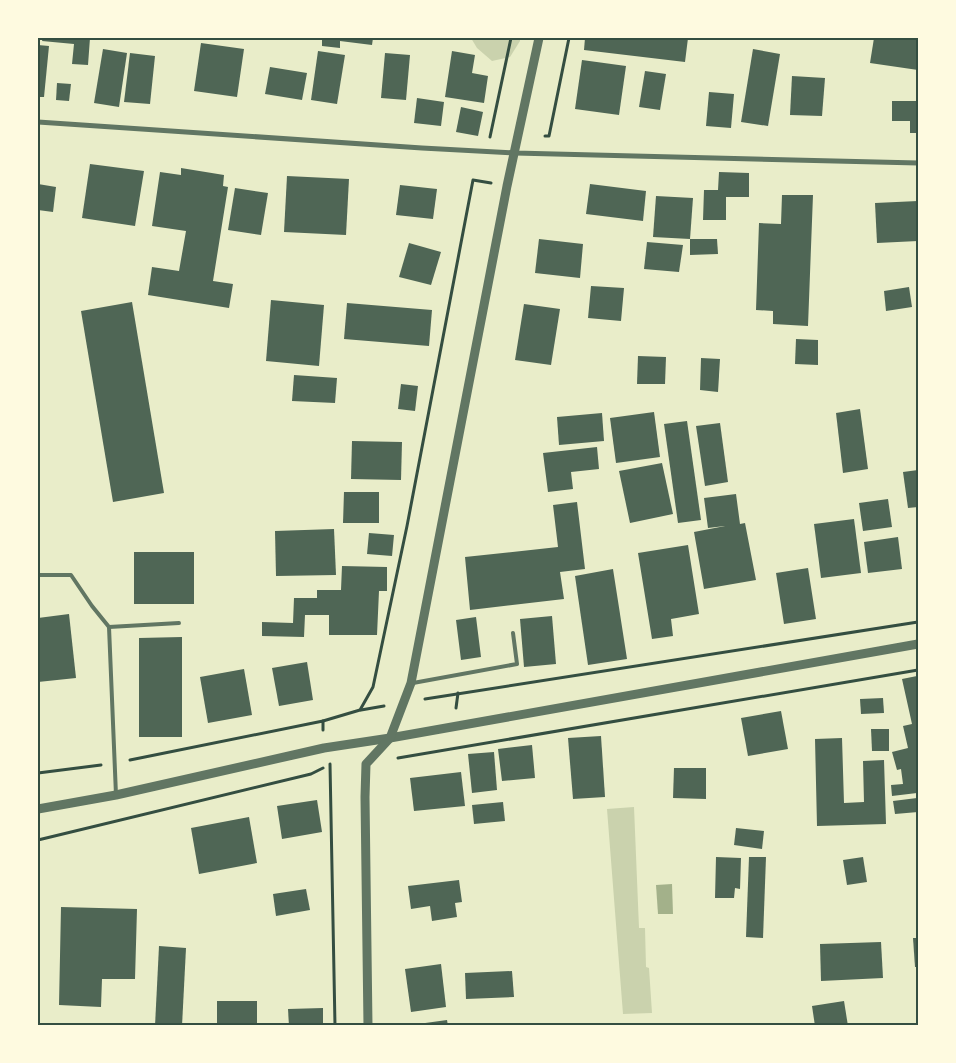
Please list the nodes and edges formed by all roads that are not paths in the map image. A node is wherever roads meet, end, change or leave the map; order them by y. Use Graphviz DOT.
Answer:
graph roads {
  1 [pos="540,38"];
  2 [pos="38,122"];
  3 [pos="515,153"];
  4 [pos="918,163"];
  5 [pos="38,575"];
  6 [pos="179,623"];
  7 [pos="109,627"];
  8 [pos="513,633"];
  9 [pos="918,644"];
  10 [pos="410,683"];
  11 [pos="390,738"];
  12 [pos="116,795"];
  13 [pos="38,810"];
  14 [pos="368,1026"];
  1 -- 3 [label="street"];
  2 -- 3 [label="street"];
  3 -- 4 [label="street"];
  3 -- 10 [label="street"];
  5 -- 7 [label="lane"];
  6 -- 7 [label="lane"];
  7 -- 12 [label="lane"];
  8 -- 10 [label="lane"];
  9 -- 11 [label="street"];
  10 -- 11 [label="street"];
  11 -- 12 [label="street"];
  11 -- 14 [label="street"];
  12 -- 13 [label="street"];
}
